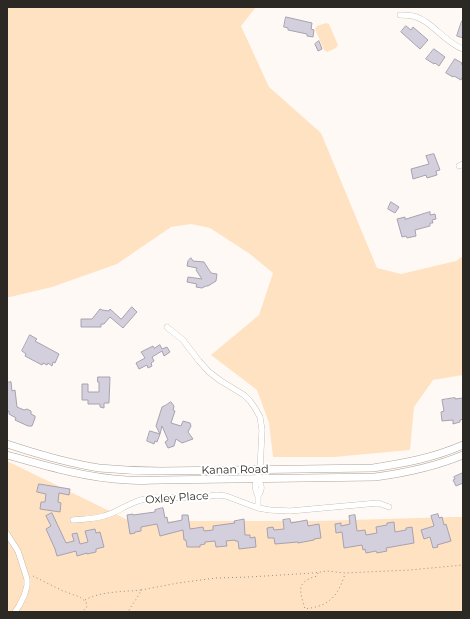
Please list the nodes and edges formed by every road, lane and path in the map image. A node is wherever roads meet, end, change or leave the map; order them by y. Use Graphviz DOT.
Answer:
graph roads {
  1 [pos="400,15"];
  2 [pos="463,50"];
  3 [pos="167,326"];
  4 [pos="7,444"];
  5 [pos="463,445"];
  6 [pos="7,455"];
  7 [pos="463,455"];
  8 [pos="260,470"];
  9 [pos="257,478"];
  10 [pos="389,507"];
  11 [pos="258,508"];
  12 [pos="73,520"];
  13 [pos="7,534"];
  14 [pos="463,565"];
  15 [pos="25,572"];
  16 [pos="318,572"];
  17 [pos="345,573"];
  18 [pos="141,590"];
  19 [pos="85,600"];
  20 [pos="15,612"];
  21 [pos="82,612"];
  22 [pos="128,612"];
  1 -- 2 [label="street"];
  3 -- 8 [label="street"];
  4 -- 8 [label="main road, Kanan Road"];
  5 -- 8 [label="main road, Kanan Road"];
  6 -- 9 [label="main road, Kanan Road"];
  7 -- 9 [label="main road, Kanan Road"];
  8 -- 9 [label="street"];
  9 -- 11 [label="street"];
  10 -- 11 [label="street, Oxley Place"];
  11 -- 12 [label="street, Oxley Place"];
  13 -- 15 [label="street"];
  14 -- 17 [label="path"];
  15 -- 19 [label="path"];
  15 -- 20 [label="street"];
  16 -- 17 [label="path"];
  16 -- 17 [label="path"];
  16 -- 18 [label="path"];
  18 -- 19 [label="path"];
  18 -- 22 [label="path"];
  19 -- 21 [label="path"];
}
